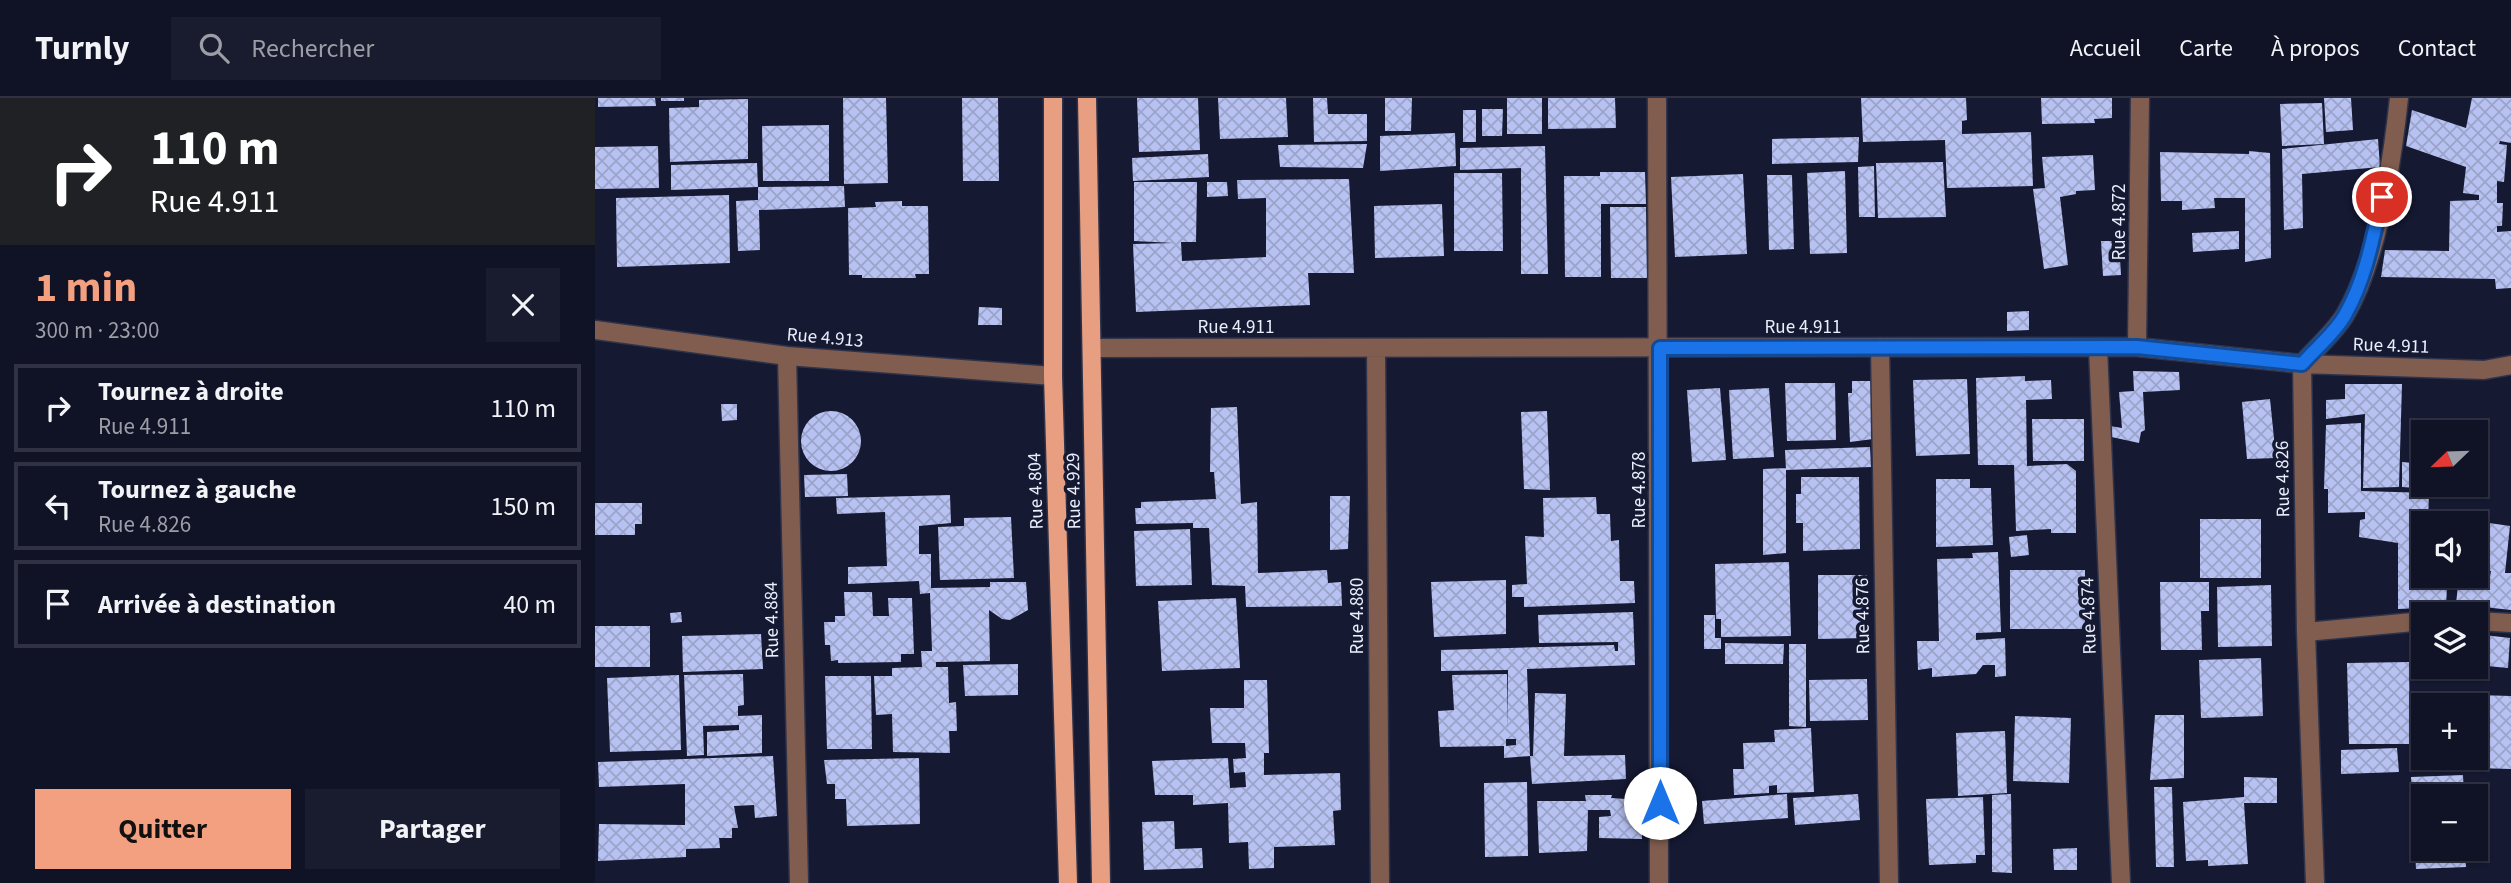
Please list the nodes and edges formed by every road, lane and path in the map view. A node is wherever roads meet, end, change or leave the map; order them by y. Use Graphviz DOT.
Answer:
graph roads {
  1 [pos="1053,98"];
  2 [pos="1087,98"];
  3 [pos="1657,98"];
  4 [pos="2140,98"];
  5 [pos="2399,98"];
  6 [pos="595,330"];
  7 [pos="1880,347"];
  8 [pos="2137,347"];
  9 [pos="1093,348"];
  10 [pos="1376,348"];
  11 [pos="1660,348"];
  12 [pos="2098,348"];
  13 [pos="787,356"];
  14 [pos="2302,364"];
  15 [pos="2511,365"];
  16 [pos="1053,376"];
  17 [pos="2411,622"];
  18 [pos="2488,622"];
  19 [pos="2511,623"];
  20 [pos="2306,632"];
  21 [pos="799,883"];
  22 [pos="1068,883"];
  23 [pos="1101,883"];
  24 [pos="1380,883"];
  25 [pos="1660,883"];
  26 [pos="1889,883"];
  27 [pos="2121,883"];
  28 [pos="2315,883"];
  1 -- 16 [label="main road, Rue 4.804"];
  2 -- 9 [label="main road, Rue 4.929"];
  3 -- 11 [label="street, Rue 4.878"];
  4 -- 8 [label="street, Rue 4.872"];
  5 -- 14 [label="street"];
  6 -- 13 [label="street, Rue 4.913"];
  7 -- 11 [label="street, Rue 4.911"];
  7 -- 12 [label="street, Rue 4.911"];
  7 -- 26 [label="street, Rue 4.876"];
  8 -- 12 [label="street, Rue 4.911"];
  8 -- 14 [label="street, Rue 4.911"];
  9 -- 10 [label="street, Rue 4.911"];
  9 -- 23 [label="main road, Rue 4.929"];
  10 -- 11 [label="street, Rue 4.911"];
  10 -- 24 [label="street, Rue 4.880"];
  11 -- 25 [label="street, Rue 4.878"];
  12 -- 27 [label="street, Rue 4.874"];
  13 -- 16 [label="street, Rue 4.913"];
  13 -- 21 [label="street, Rue 4.884"];
  14 -- 15 [label="street, Rue 4.911"];
  14 -- 20 [label="street, Rue 4.826"];
  16 -- 22 [label="main road, Rue 4.804"];
  17 -- 20 [label="street"];
  18 -- 19 [label="street"];
  20 -- 28 [label="street, Rue 4.826"];
}
